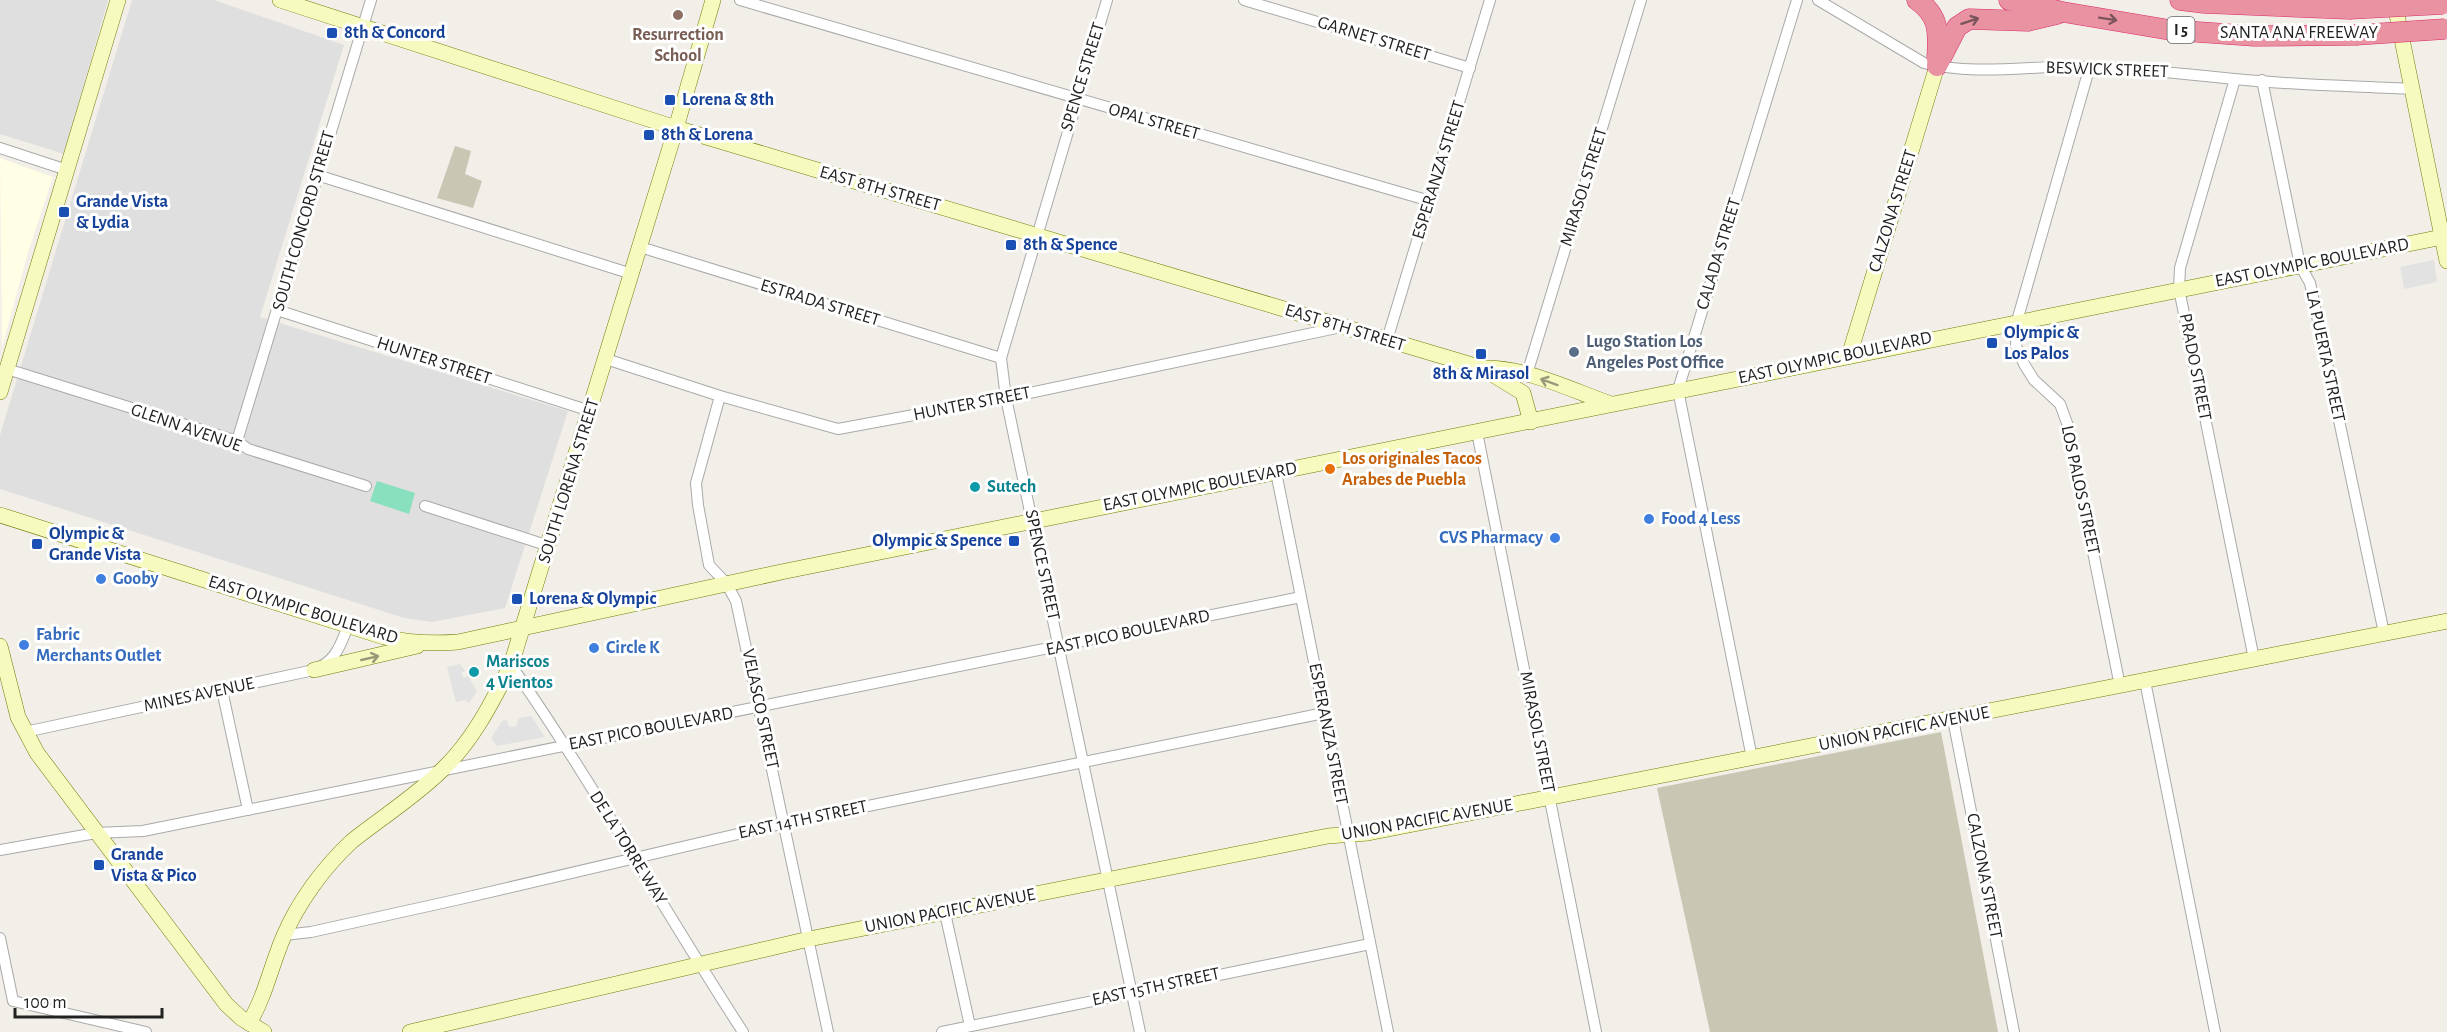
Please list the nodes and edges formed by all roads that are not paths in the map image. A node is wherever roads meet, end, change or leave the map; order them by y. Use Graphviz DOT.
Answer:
graph roads {
  1 [pos="118,0"];
  2 [pos="280,0"];
  3 [pos="371,0"];
  4 [pos="713,0"];
  5 [pos="740,0"];
  6 [pos="1107,0"];
  7 [pos="1244,0"];
  8 [pos="1490,0"];
  9 [pos="1641,0"];
  10 [pos="1797,0"];
  11 [pos="1818,0"];
  12 [pos="1917,0"];
  13 [pos="2009,0"];
  14 [pos="2180,0"];
  15 [pos="2394,0"];
  16 [pos="2445,4"];
  17 [pos="2063,12"];
  18 [pos="362,27"];
  19 [pos="2446,29"];
  20 [pos="1937,66"];
  21 [pos="2091,66"];
  22 [pos="1470,68"];
  23 [pos="2235,79"];
  24 [pos="2262,80"];
  25 [pos="2413,89"];
  26 [pos="1076,100"];
  27 [pos="676,128"];
  28 [pos="0,148"];
  29 [pos="67,170"];
  30 [pos="317,175"];
  31 [pos="1430,201"];
  32 [pos="1037,235"];
  33 [pos="2445,237"];
  34 [pos="640,247"];
  35 [pos="2447,261"];
  36 [pos="2300,265"];
  37 [pos="632,274"];
  38 [pos="2179,289"];
  39 [pos="277,310"];
  40 [pos="2017,321"];
  41 [pos="1342,327"];
  42 [pos="1387,340"];
  43 [pos="1849,356"];
  44 [pos="1000,358"];
  45 [pos="606,359"];
  46 [pos="1482,368"];
  47 [pos="7,369"];
  48 [pos="1527,374"];
  49 [pos="1678,390"];
  50 [pos="0,392"];
  51 [pos="720,396"];
  52 [pos="1006,398"];
  53 [pos="1611,404"];
  54 [pos="590,411"];
  55 [pos="1531,422"];
  56 [pos="1477,432"];
  57 [pos="237,441"];
  58 [pos="1276,472"];
  59 [pos="366,486"];
  60 [pos="425,506"];
  61 [pos="0,514"];
  62 [pos="1032,521"];
  63 [pos="549,546"];
  64 [pos="726,583"];
  65 [pos="1301,597"];
  66 [pos="2447,621"];
  67 [pos="348,626"];
  68 [pos="523,628"];
  69 [pos="2384,633"];
  70 [pos="426,644"];
  71 [pos="1058,647"];
  72 [pos="1,652"];
  73 [pos="2254,659"];
  74 [pos="511,665"];
  75 [pos="314,670"];
  76 [pos="2145,681"];
  77 [pos="2120,686"];
  78 [pos="222,690"];
  79 [pos="760,707"];
  80 [pos="1324,713"];
  81 [pos="1953,719"];
  82 [pos="25,732"];
  83 [pos="563,746"];
  84 [pos="1752,758"];
  85 [pos="1082,762"];
  86 [pos="443,769"];
  87 [pos="1550,798"];
  88 [pos="248,810"];
  89 [pos="784,823"];
  90 [pos="96,833"];
  91 [pos="1348,835"];
  92 [pos="0,850"];
  93 [pos="635,857"];
  94 [pos="1107,880"];
  95 [pos="945,913"];
  96 [pos="284,935"];
  97 [pos="0,938"];
  98 [pos="809,939"];
  99 [pos="1370,944"];
  100 [pos="699,965"];
  101 [pos="1132,992"];
  102 [pos="970,1026"];
  103 [pos="246,1028"];
  104 [pos="146,1032"];
  105 [pos="264,1032"];
  106 [pos="410,1032"];
  107 [pos="743,1032"];
  108 [pos="828,1032"];
  109 [pos="942,1032"];
  110 [pos="1140,1032"];
  111 [pos="1388,1032"];
  112 [pos="1596,1032"];
  113 [pos="2014,1032"];
  114 [pos="2215,1032"];
  1 -- 29 [label="main road"];
  2 -- 18 [label="main road, EAST 8TH STREET"];
  3 -- 18 [label="street, SOUTH CONCORD STREET"];
  4 -- 27 [label="main road, SOUTH LORENA STREET"];
  5 -- 26 [label="street, OPAL STREET"];
  6 -- 26 [label="street, SPENCE STREET"];
  7 -- 22 [label="street, GARNET STREET"];
  8 -- 22 [label="street, ESPERANZA STREET"];
  9 -- 48 [label="street, MIRASOL STREET"];
  10 -- 49 [label="street, CALADA STREET"];
  11 -- 20 [label="street, BESWICK STREET"];
  12 -- 20 [label="highway"];
  13 -- 17 [label="highway, SANTA ANA FREEWAY / I 5"];
  14 -- 16 [label="highway, SANTA ANA FREEWAY / I 5, bridge"];
  15 -- 25 [label="main road"];
  17 -- 19 [label="highway, SANTA ANA FREEWAY / I 5, one-way, bridge"];
  20 -- 17 [label="highway, one-way"];
  18 -- 27 [label="main road, EAST 8TH STREET"];
  18 -- 30 [label="street, SOUTH CONCORD STREET"];
  20 -- 21 [label="street, BESWICK STREET"];
  20 -- 43 [label="main road, CALZONA STREET"];
  21 -- 23 [label="street, BESWICK STREET"];
  21 -- 40 [label="street, LOS PALOS STREET"];
  22 -- 31 [label="street, ESPERANZA STREET"];
  23 -- 24 [label="street, BESWICK STREET"];
  23 -- 38 [label="street, PRADO STREET"];
  24 -- 25 [label="street, BESWICK STREET"];
  24 -- 36 [label="street, LA PUERTA STREET"];
  25 -- 33 [label="main road"];
  26 -- 31 [label="street, OPAL STREET"];
  26 -- 32 [label="street, SPENCE STREET"];
  27 -- 32 [label="main road, EAST 8TH STREET"];
  27 -- 34 [label="main road, SOUTH LORENA STREET"];
  28 -- 29 [label="street"];
  29 -- 47 [label="main road"];
  30 -- 37 [label="street"];
  30 -- 39 [label="street, SOUTH CONCORD STREET"];
  31 -- 42 [label="street, ESPERANZA STREET"];
  32 -- 41 [label="main road, EAST 8TH STREET"];
  32 -- 44 [label="street, SPENCE STREET"];
  33 -- 35 [label="main road"];
  33 -- 36 [label="main road, EAST OLYMPIC BOULEVARD"];
  34 -- 37 [label="main road, SOUTH LORENA STREET"];
  34 -- 44 [label="street, ESTRADA STREET"];
  36 -- 38 [label="main road, EAST OLYMPIC BOULEVARD"];
  36 -- 69 [label="street, LA PUERTA STREET"];
  37 -- 45 [label="main road, SOUTH LORENA STREET"];
  38 -- 40 [label="main road, EAST OLYMPIC BOULEVARD"];
  38 -- 73 [label="street, PRADO STREET"];
  39 -- 54 [label="street, HUNTER STREET"];
  39 -- 57 [label="street, SOUTH CONCORD STREET"];
  40 -- 43 [label="main road, EAST OLYMPIC BOULEVARD"];
  40 -- 77 [label="street, LOS PALOS STREET"];
  41 -- 42 [label="main road, EAST 8TH STREET"];
  41 -- 52 [label="street, HUNTER STREET"];
  42 -- 46 [label="main road, EAST 8TH STREET"];
  43 -- 49 [label="main road, EAST OLYMPIC BOULEVARD"];
  44 -- 52 [label="street, SPENCE STREET"];
  45 -- 51 [label="street, HUNTER STREET"];
  45 -- 54 [label="main road, SOUTH LORENA STREET"];
  46 -- 48 [label="main road, EAST 8TH STREET"];
  46 -- 55 [label="main road, EAST 8TH STREET"];
  47 -- 50 [label="main road"];
  47 -- 57 [label="street, GLENN AVENUE"];
  53 -- 48 [label="main road, EAST 8TH STREET, one-way"];
  49 -- 53 [label="main road, EAST OLYMPIC BOULEVARD"];
  49 -- 84 [label="street, CALADA STREET"];
  51 -- 52 [label="street, HUNTER STREET"];
  51 -- 64 [label="street, VELASCO STREET"];
  52 -- 62 [label="street, SPENCE STREET"];
  53 -- 55 [label="main road, EAST OLYMPIC BOULEVARD"];
  54 -- 63 [label="main road, SOUTH LORENA STREET"];
  55 -- 56 [label="main road, EAST OLYMPIC BOULEVARD"];
  56 -- 58 [label="main road, EAST OLYMPIC BOULEVARD"];
  56 -- 87 [label="street, MIRASOL STREET"];
  57 -- 59 [label="street, GLENN AVENUE"];
  58 -- 62 [label="main road, EAST OLYMPIC BOULEVARD"];
  58 -- 65 [label="street, ESPERANZA STREET"];
  60 -- 63 [label="street"];
  61 -- 67 [label="main road, EAST OLYMPIC BOULEVARD"];
  62 -- 64 [label="main road, EAST OLYMPIC BOULEVARD"];
  62 -- 71 [label="street, SPENCE STREET"];
  63 -- 68 [label="main road, SOUTH LORENA STREET"];
  64 -- 68 [label="main road, EAST OLYMPIC BOULEVARD"];
  64 -- 79 [label="street, VELASCO STREET"];
  65 -- 71 [label="street, EAST PICO BOULEVARD"];
  65 -- 80 [label="street, ESPERANZA STREET"];
  66 -- 69 [label="main road, UNION PACIFIC AVENUE"];
  67 -- 70 [label="main road, EAST OLYMPIC BOULEVARD"];
  67 -- 75 [label="street, MINES AVENUE"];
  68 -- 70 [label="main road, EAST OLYMPIC BOULEVARD"];
  68 -- 74 [label="main road, SOUTH LORENA STREET"];
  69 -- 73 [label="main road, UNION PACIFIC AVENUE"];
  75 -- 70 [label="main road, one-way"];
  71 -- 79 [label="street, EAST PICO BOULEVARD"];
  71 -- 85 [label="street, SPENCE STREET"];
  72 -- 82 [label="main road"];
  73 -- 76 [label="main road, UNION PACIFIC AVENUE"];
  74 -- 83 [label="street, DE LA TORRE WAY"];
  74 -- 86 [label="main road, SOUTH LORENA STREET"];
  75 -- 78 [label="street, MINES AVENUE"];
  76 -- 77 [label="main road, UNION PACIFIC AVENUE"];
  76 -- 114 [label="street"];
  77 -- 81 [label="main road, UNION PACIFIC AVENUE"];
  78 -- 82 [label="street, MINES AVENUE"];
  78 -- 88 [label="street"];
  79 -- 83 [label="street, EAST PICO BOULEVARD"];
  79 -- 89 [label="street, VELASCO STREET"];
  80 -- 85 [label="street, EAST 14TH STREET"];
  80 -- 91 [label="street, ESPERANZA STREET"];
  81 -- 84 [label="main road, UNION PACIFIC AVENUE"];
  81 -- 113 [label="street, CALZONA STREET"];
  82 -- 90 [label="main road"];
  83 -- 86 [label="street, EAST PICO BOULEVARD"];
  83 -- 93 [label="street, DE LA TORRE WAY"];
  84 -- 87 [label="main road, UNION PACIFIC AVENUE"];
  85 -- 89 [label="street, EAST 14TH STREET"];
  85 -- 94 [label="street, SPENCE STREET"];
  86 -- 88 [label="street, EAST PICO BOULEVARD"];
  86 -- 96 [label="main road, SOUTH LORENA STREET"];
  87 -- 91 [label="main road, UNION PACIFIC AVENUE"];
  87 -- 112 [label="street, MIRASOL STREET"];
  88 -- 90 [label="street, EAST PICO BOULEVARD"];
  89 -- 93 [label="street, EAST 14TH STREET"];
  89 -- 98 [label="street, VELASCO STREET"];
  90 -- 92 [label="street, EAST PICO BOULEVARD"];
  90 -- 103 [label="main road"];
  91 -- 94 [label="main road, UNION PACIFIC AVENUE"];
  91 -- 99 [label="street, ESPERANZA STREET"];
  93 -- 96 [label="street, EAST 14TH STREET"];
  93 -- 100 [label="street, DE LA TORRE WAY"];
  94 -- 95 [label="main road, UNION PACIFIC AVENUE"];
  94 -- 101 [label="street, SPENCE STREET"];
  95 -- 98 [label="main road, UNION PACIFIC AVENUE"];
  95 -- 102 [label="street"];
  96 -- 103 [label="main road, SOUTH LORENA STREET"];
  97 -- 104 [label="street"];
  98 -- 100 [label="main road, UNION PACIFIC AVENUE"];
  98 -- 108 [label="street, VELASCO STREET"];
  99 -- 101 [label="street, EAST 15TH STREET"];
  99 -- 111 [label="street, ESPERANZA STREET"];
  100 -- 106 [label="main road, UNION PACIFIC AVENUE"];
  100 -- 107 [label="street, DE LA TORRE WAY"];
  101 -- 102 [label="street, EAST 15TH STREET"];
  101 -- 110 [label="street, SPENCE STREET"];
  102 -- 109 [label="street, EAST 15TH STREET"];
  103 -- 105 [label="main road"];
}
